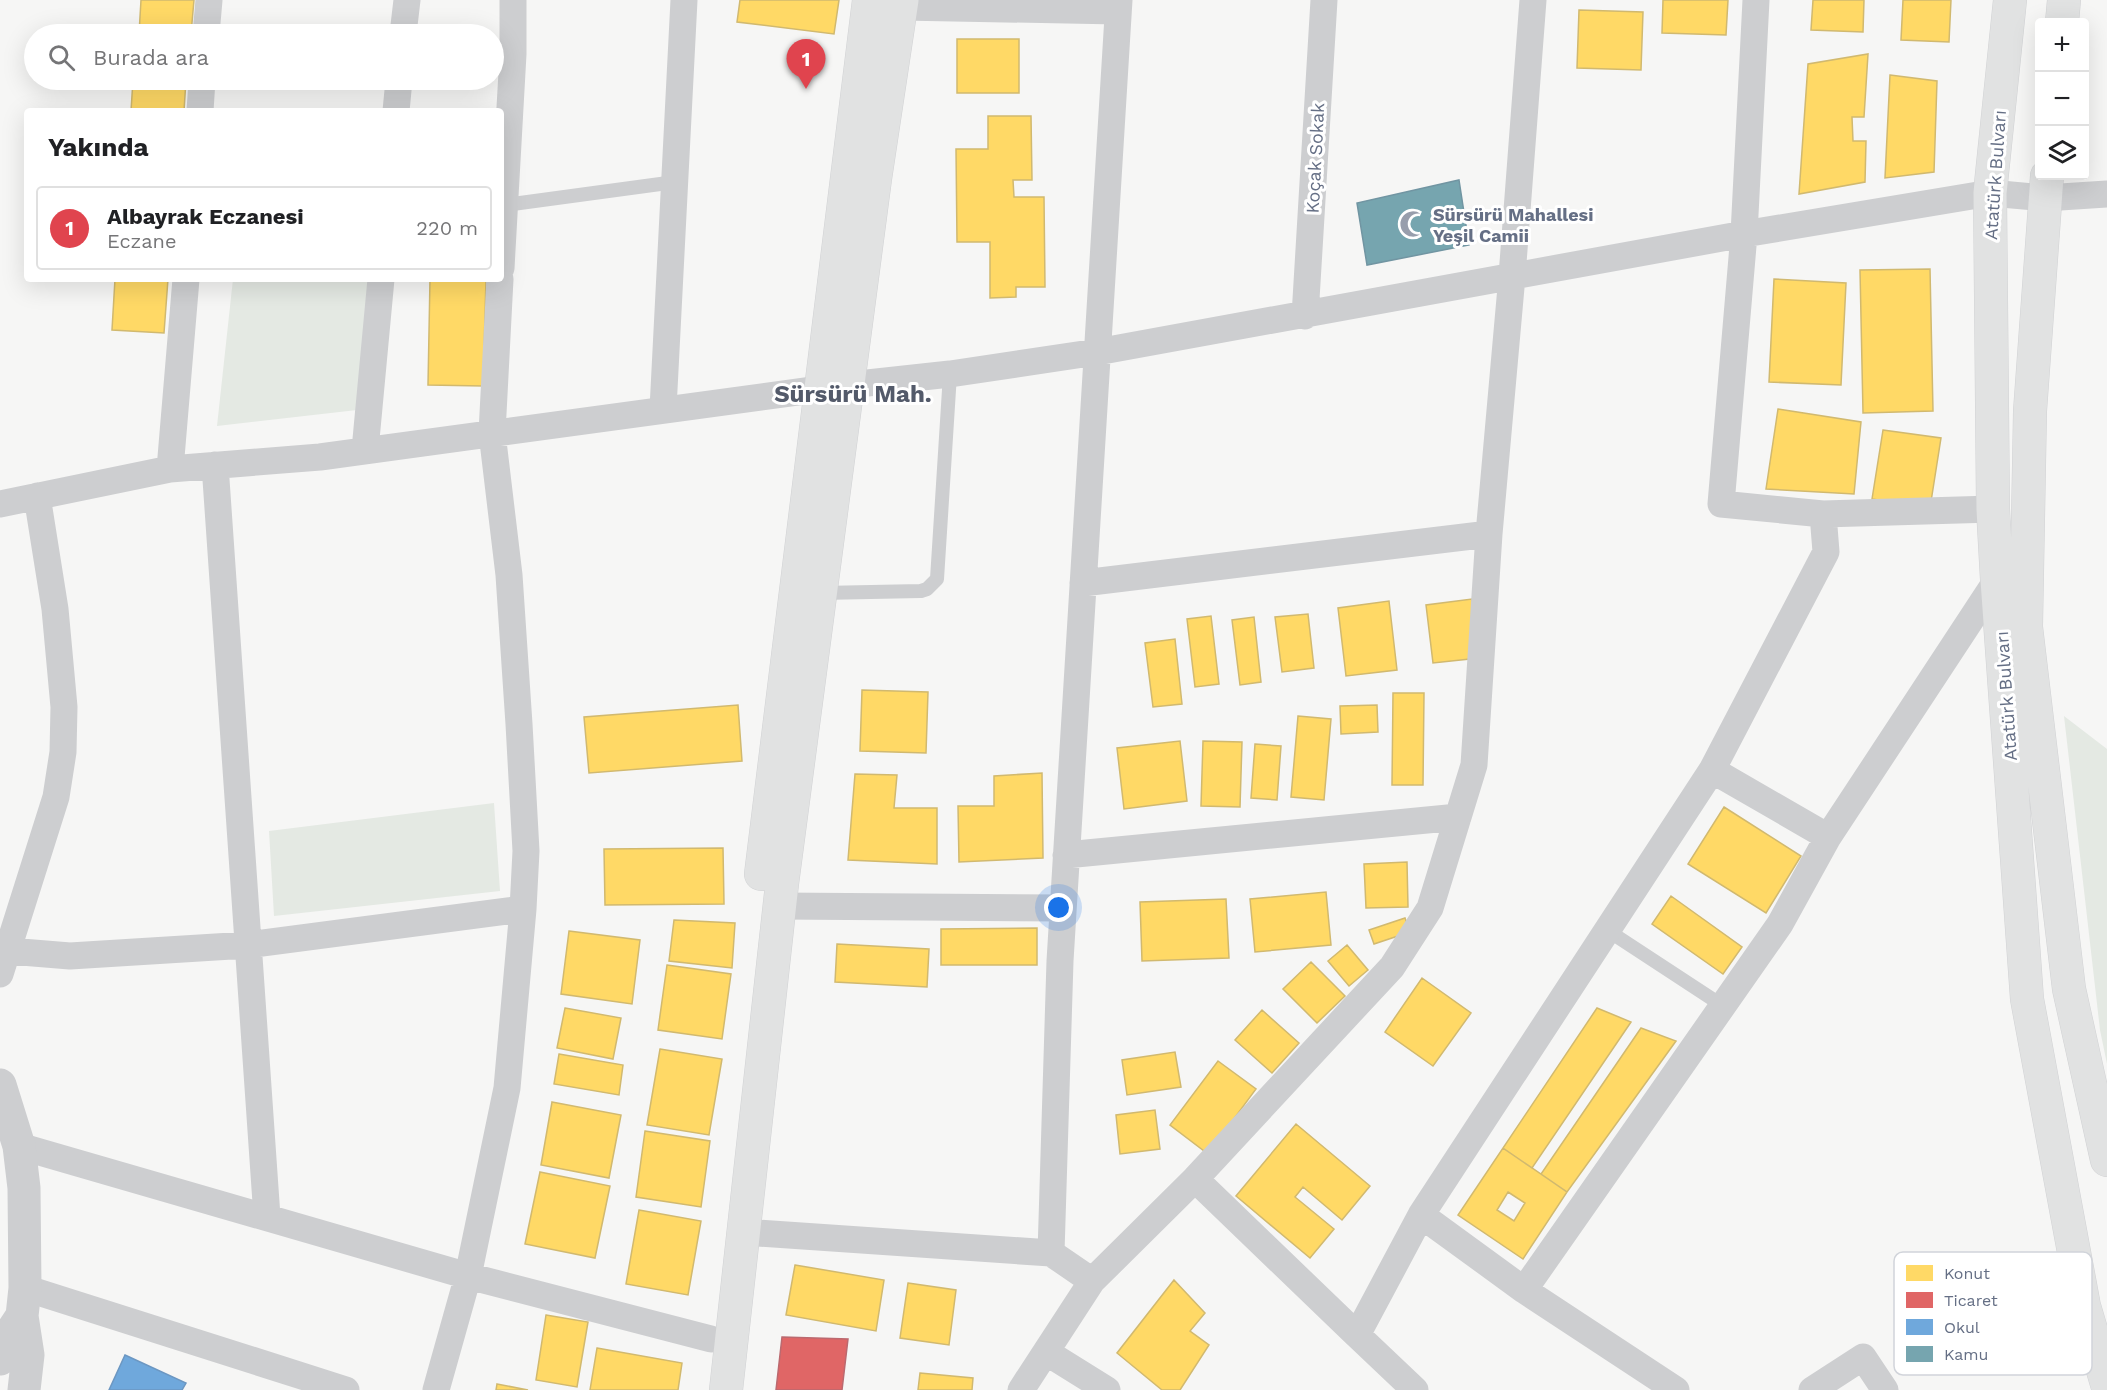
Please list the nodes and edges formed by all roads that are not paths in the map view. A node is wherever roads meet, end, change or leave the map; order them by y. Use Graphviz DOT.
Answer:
graph roads {
  1 [pos="209,0"];
  2 [pos="407,0"];
  3 [pos="513,0"];
  4 [pos="684,0"];
  5 [pos="869,0"];
  6 [pos="1324,0"];
  7 [pos="1533,0"];
  8 [pos="1756,0"];
  9 [pos="2010,0"];
  10 [pos="2064,0"];
  11 [pos="902,3"];
  12 [pos="1119,6"];
  13 [pos="2062,18"];
  14 [pos="207,24"];
  15 [pos="404,24"];
  16 [pos="201,90"];
  17 [pos="398,90"];
  18 [pos="200,108"];
  19 [pos="396,108"];
  20 [pos="675,182"];
  21 [pos="2046,187"];
  22 [pos="1990,193"];
  23 [pos="2107,194"];
  24 [pos="505,205"];
  25 [pos="504,221"];
  26 [pos="1744,234"];
  27 [pos="1512,276"];
  28 [pos="186,282"];
  29 [pos="381,282"];
  30 [pos="500,282"];
  31 [pos="1305,316"];
  32 [pos="1097,352"];
  33 [pos="950,374"];
  34 [pos="835,387"];
  35 [pos="663,410"];
  36 [pos="492,433"];
  37 [pos="365,450"];
  38 [pos="215,465"];
  39 [pos="170,469"];
  40 [pos="37,496"];
  41 [pos="0,504"];
  42 [pos="1993,509"];
  43 [pos="1823,514"];
  44 [pos="1489,534"];
  45 [pos="1997,580"];
  46 [pos="1083,583"];
  47 [pos="821,593"];
  48 [pos="1712,770"];
  49 [pos="1458,817"];
  50 [pos="1828,837"];
  51 [pos="1066,855"];
  52 [pos="780,906"];
  53 [pos="1063,908"];
  54 [pos="523,909"];
  55 [pos="1607,930"];
  56 [pos="248,945"];
  57 [pos="4,962"];
  58 [pos="1723,1006"];
  59 [pos="0,1085"];
  60 [pos="18,1146"];
  61 [pos="2107,1160"];
  62 [pos="1195,1179"];
  63 [pos="1421,1215"];
  64 [pos="267,1217"];
  65 [pos="743,1232"];
  66 [pos="2074,1252"];
  67 [pos="1051,1254"];
  68 [pos="468,1276"];
  69 [pos="1092,1281"];
  70 [pos="1524,1290"];
  71 [pos="23,1303"];
  72 [pos="2092,1333"];
  73 [pos="1357,1335"];
  74 [pos="711,1339"];
  75 [pos="1046,1352"];
  76 [pos="0,1359"];
  77 [pos="2107,1384"];
  78 [pos="24,1390"];
  79 [pos="346,1390"];
  80 [pos="436,1390"];
  81 [pos="706,1390"];
  82 [pos="726,1390"];
  83 [pos="1021,1390"];
  84 [pos="1107,1390"];
  85 [pos="1415,1390"];
  86 [pos="1676,1390"];
  87 [pos="1812,1390"];
  88 [pos="1885,1390"];
  1 -- 14 [label="street"];
  2 -- 15 [label="street"];
  3 -- 24 [label="street"];
  4 -- 20 [label="street"];
  5 -- 34 [label="main road"];
  6 -- 31 [label="street, Koçak Sokak"];
  7 -- 27 [label="street"];
  8 -- 26 [label="street"];
  9 -- 22 [label="main road, Atatürk Bulvarı"];
  10 -- 13 [label="main road"];
  11 -- 12 [label="street"];
  11 -- 34 [label="main road"];
  12 -- 32 [label="street"];
  16 -- 18 [label="street"];
  17 -- 19 [label="street"];
  20 -- 24 [label="lane"];
  20 -- 35 [label="street"];
  21 -- 22 [label="street"];
  21 -- 23 [label="street"];
  21 -- 61 [label="main road, Atatürk Bulvarı"];
  22 -- 26 [label="street"];
  22 -- 42 [label="main road, Atatürk Bulvarı"];
  24 -- 25 [label="street"];
  26 -- 27 [label="street"];
  26 -- 43 [label="street"];
  27 -- 31 [label="street"];
  27 -- 44 [label="street"];
  28 -- 39 [label="street"];
  29 -- 37 [label="street"];
  30 -- 36 [label="street"];
  31 -- 32 [label="street"];
  32 -- 33 [label="street"];
  32 -- 46 [label="street"];
  33 -- 34 [label="street"];
  33 -- 47 [label="lane"];
  34 -- 35 [label="street"];
  34 -- 47 [label="main road"];
  34 -- 74 [label="main road"];
  35 -- 36 [label="street"];
  36 -- 37 [label="street"];
  36 -- 54 [label="street"];
  37 -- 38 [label="street"];
  38 -- 39 [label="street"];
  38 -- 56 [label="street"];
  39 -- 40 [label="street"];
  40 -- 41 [label="street"];
  40 -- 57 [label="street"];
  42 -- 43 [label="street"];
  42 -- 45 [label="main road, Atatürk Bulvarı"];
  43 -- 48 [label="street"];
  44 -- 46 [label="street"];
  44 -- 49 [label="street"];
  45 -- 50 [label="street"];
  45 -- 66 [label="main road, Atatürk Bulvarı"];
  46 -- 51 [label="street"];
  47 -- 52 [label="main road"];
  48 -- 50 [label="street"];
  48 -- 55 [label="street"];
  49 -- 51 [label="street"];
  49 -- 62 [label="street"];
  50 -- 58 [label="street"];
  51 -- 53 [label="street"];
  52 -- 53 [label="street"];
  52 -- 65 [label="main road"];
  53 -- 67 [label="street"];
  54 -- 56 [label="street"];
  54 -- 68 [label="street"];
  55 -- 58 [label="lane"];
  55 -- 63 [label="street"];
  56 -- 57 [label="street"];
  56 -- 64 [label="street"];
  58 -- 70 [label="street"];
  59 -- 60 [label="street"];
  60 -- 64 [label="street"];
  60 -- 71 [label="street"];
  62 -- 69 [label="street"];
  62 -- 73 [label="street"];
  63 -- 70 [label="street"];
  63 -- 73 [label="street"];
  64 -- 68 [label="street"];
  65 -- 67 [label="street"];
  65 -- 82 [label="main road"];
  67 -- 69 [label="street"];
  68 -- 74 [label="street"];
  68 -- 80 [label="street"];
  69 -- 75 [label="street"];
  70 -- 86 [label="street"];
  71 -- 76 [label="street"];
  71 -- 78 [label="street"];
  71 -- 79 [label="street"];
  72 -- 77 [label="main road, Atatürk Bulvarı"];
  73 -- 85 [label="street"];
  74 -- 81 [label="main road"];
  75 -- 83 [label="street"];
  75 -- 84 [label="street"];
  87 -- 88 [label="street"];
}
